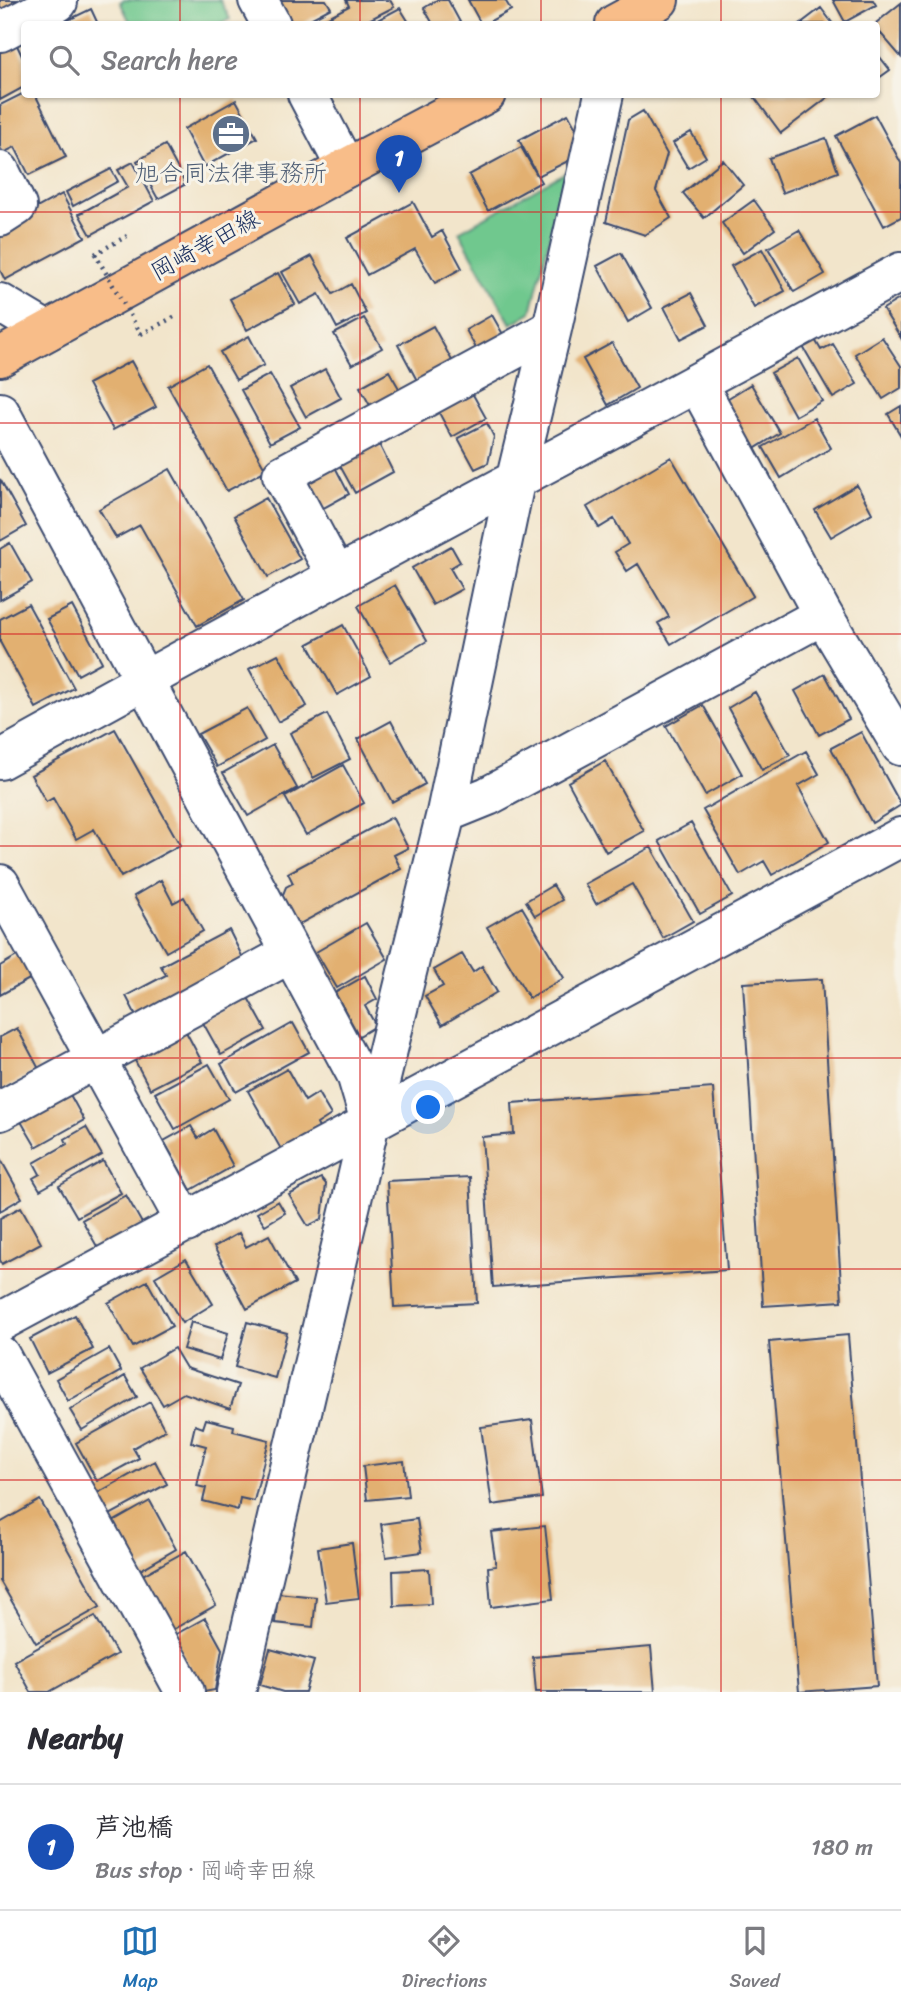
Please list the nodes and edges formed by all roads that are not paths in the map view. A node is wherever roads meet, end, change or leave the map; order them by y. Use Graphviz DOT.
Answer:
graph roads {
  1 [pos="258,0"];
  2 [pos="659,0"];
  3 [pos="58,2"];
  4 [pos="21,21"];
  5 [pos="21,21"];
  6 [pos="269,21"];
  7 [pos="620,21"];
  8 [pos="0,32"];
  9 [pos="309,98"];
  10 [pos="478,98"];
  11 [pos="603,98"];
  12 [pos="346,168"];
  13 [pos="0,171"];
  14 [pos="0,217"];
  15 [pos="901,272"];
  16 [pos="0,303"];
  17 [pos="552,329"];
  18 [pos="47,331"];
  19 [pos="0,357"];
  20 [pos="697,383"];
  21 [pos="0,412"];
  22 [pos="515,482"];
  23 [pos="336,575"];
  24 [pos="824,615"];
  25 [pos="145,680"];
  26 [pos="901,746"];
  27 [pos="0,761"];
  28 [pos="446,813"];
  29 [pos="901,837"];
  30 [pos="0,884"];
  31 [pos="291,953"];
  32 [pos="96,1060"];
  33 [pos="0,1111"];
  34 [pos="370,1124"];
  35 [pos="186,1223"];
  36 [pos="0,1322"];
  37 [pos="0,1354"];
  38 [pos="185,1692"];
  39 [pos="236,1692"];
  1 -- 6 [label="street"];
  2 -- 7 [label="main road"];
  3 -- 5 [label="street"];
  4 -- 8 [label="street"];
  9 -- 12 [label="street"];
  10 -- 12 [label="main road, 岡崎幸田線"];
  11 -- 17 [label="street"];
  12 -- 18 [label="main road, 岡崎幸田線"];
  13 -- 14 [label="street"];
  15 -- 20 [label="street"];
  16 -- 18 [label="street"];
  17 -- 22 [label="street"];
  17 -- 23 [label="street"];
  18 -- 19 [label="main road, 岡崎幸田線"];
  20 -- 22 [label="street"];
  20 -- 24 [label="street"];
  21 -- 25 [label="street"];
  22 -- 23 [label="street"];
  22 -- 28 [label="street"];
  23 -- 25 [label="street"];
  24 -- 26 [label="street"];
  24 -- 28 [label="street"];
  25 -- 27 [label="street"];
  25 -- 31 [label="street"];
  28 -- 34 [label="street"];
  29 -- 34 [label="street"];
  30 -- 32 [label="street"];
  31 -- 32 [label="street"];
  31 -- 34 [label="street"];
  32 -- 33 [label="street"];
  32 -- 35 [label="street"];
  34 -- 35 [label="street"];
  34 -- 39 [label="street"];
  35 -- 36 [label="street"];
  37 -- 38 [label="street"];
}
